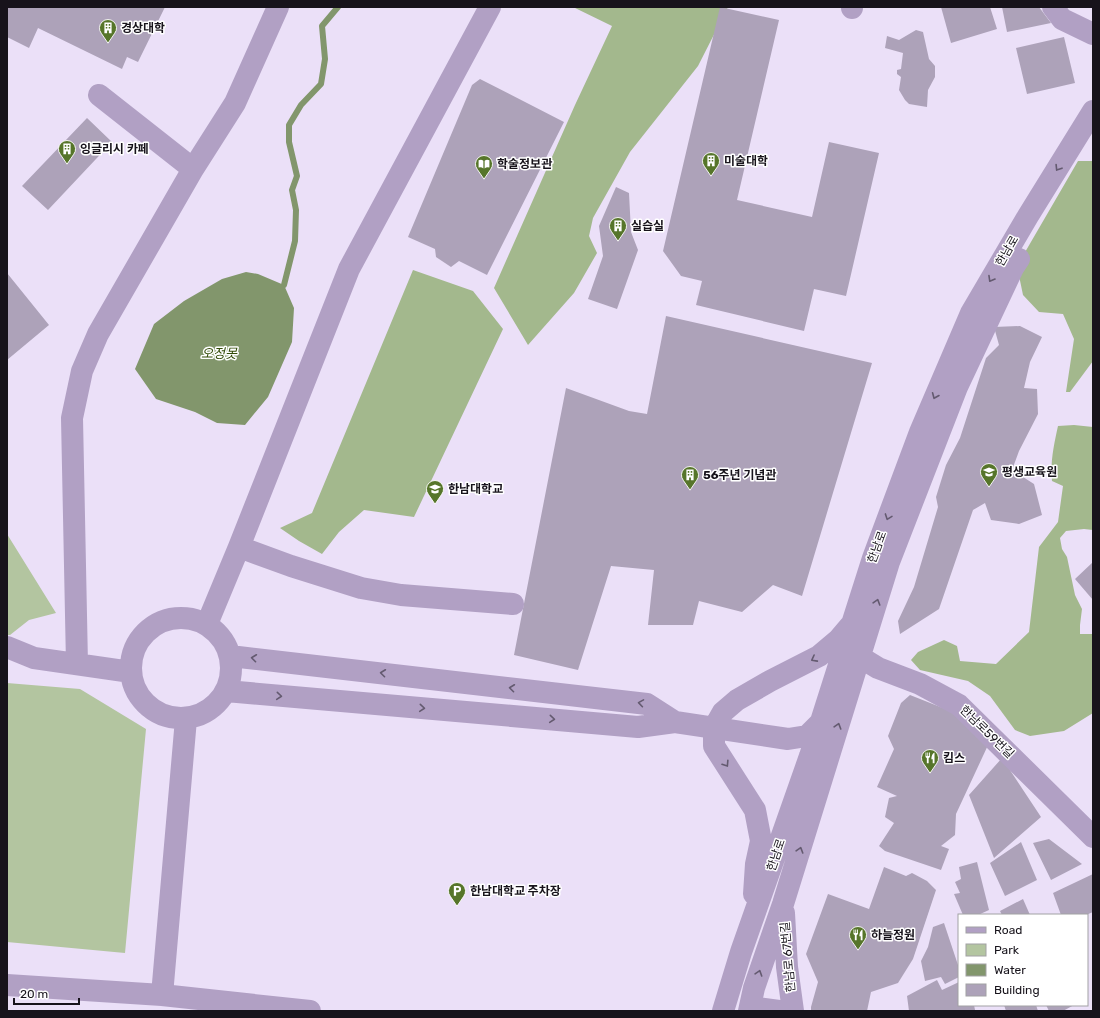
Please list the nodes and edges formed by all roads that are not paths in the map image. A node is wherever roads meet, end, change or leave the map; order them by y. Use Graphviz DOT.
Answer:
graph roads {
  1 [pos="278,7"];
  2 [pos="490,7"];
  3 [pos="1053,7"];
  4 [pos="1093,34"];
  5 [pos="99,95"];
  6 [pos="1093,111"];
  7 [pos="1093,137"];
  8 [pos="193,169"];
  9 [pos="239,547"];
  10 [pos="513,604"];
  11 [pos="852,623"];
  12 [pos="207,624"];
  13 [pos="7,647"];
  14 [pos="230,656"];
  15 [pos="860,657"];
  16 [pos="34,658"];
  17 [pos="7,662"];
  18 [pos="77,664"];
  19 [pos="131,672"];
  20 [pos="226,691"];
  21 [pos="186,718"];
  22 [pos="675,722"];
  23 [pos="821,722"];
  24 [pos="714,728"];
  25 [pos="788,739"];
  26 [pos="806,767"];
  27 [pos="1093,837"];
  28 [pos="783,904"];
  29 [pos="753,920"];
  30 [pos="7,985"];
  31 [pos="162,995"];
  32 [pos="749,1009"];
  33 [pos="310,1011"];
  34 [pos="723,1011"];
  35 [pos="779,1011"];
  36 [pos="793,1011"];
  1 -- 8 [label="street"];
  2 -- 9 [label="street"];
  3 -- 4 [label="street"];
  5 -- 8 [label="street"];
  6 -- 11 [label="street, 한남로, one-way"];
  15 -- 7 [label="street, 한남로, one-way"];
  8 -- 18 [label="street"];
  9 -- 10 [label="street"];
  9 -- 12 [label="street"];
  11 -- 23 [label="street, 한남로"];
  11 -- 24 [label="street, one-way"];
  12 -- 14 [label="street"];
  12 -- 19 [label="street"];
  13 -- 16 [label="street"];
  14 -- 20 [label="street"];
  22 -- 14 [label="street, one-way"];
  15 -- 27 [label="street, 한남로59번길"];
  28 -- 15 [label="street, 한남로, one-way"];
  16 -- 17 [label="street"];
  16 -- 18 [label="street"];
  18 -- 19 [label="street"];
  19 -- 21 [label="street"];
  20 -- 21 [label="street"];
  20 -- 22 [label="street, one-way"];
  21 -- 31 [label="street"];
  22 -- 24 [label="street"];
  23 -- 25 [label="street"];
  23 -- 26 [label="street, 한남로"];
  24 -- 25 [label="street"];
  24 -- 29 [label="street, one-way"];
  25 -- 26 [label="street"];
  26 -- 29 [label="street, 한남로"];
  32 -- 28 [label="street, 한남로, one-way"];
  28 -- 36 [label="street, 한남로 67번길"];
  29 -- 34 [label="street, 한남로"];
  30 -- 31 [label="street"];
  31 -- 33 [label="street"];
  32 -- 35 [label="street"];
}
